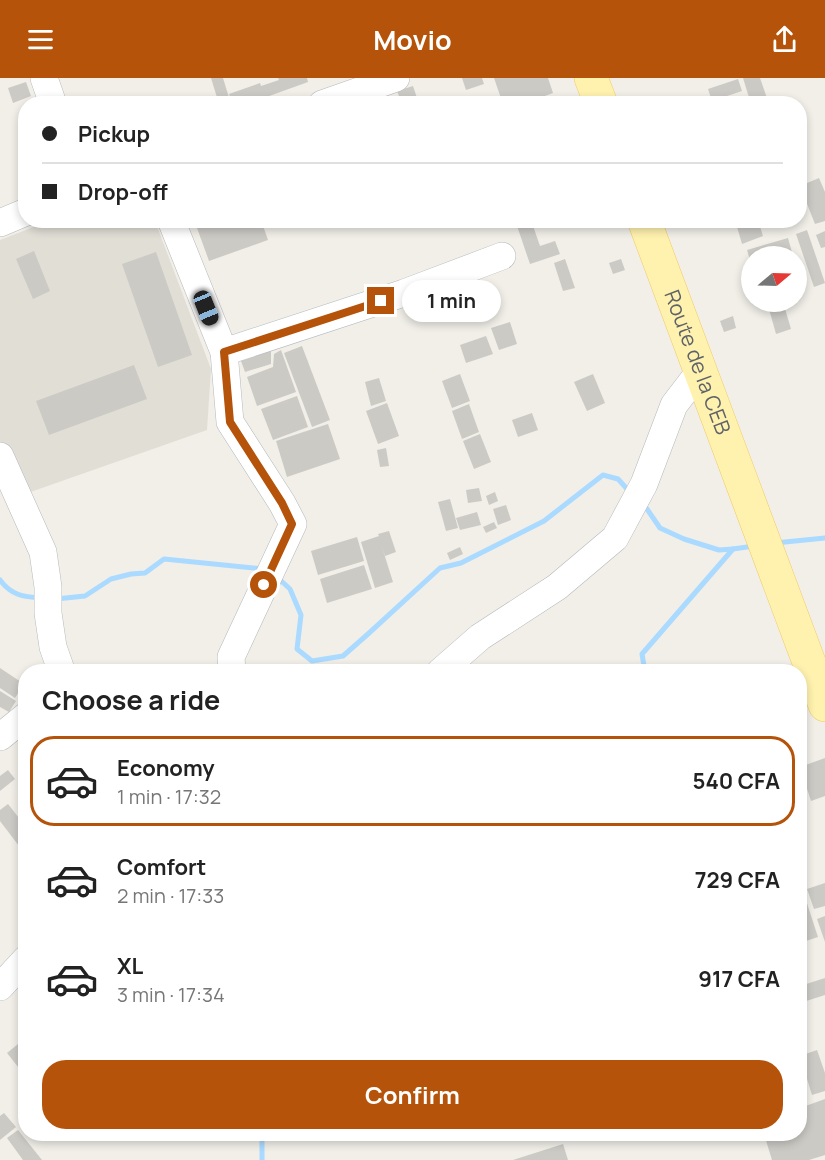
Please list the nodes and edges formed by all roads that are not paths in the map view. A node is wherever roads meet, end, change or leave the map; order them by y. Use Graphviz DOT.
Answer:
graph roads {
  1 [pos="44,78"];
  2 [pos="396,78"];
  3 [pos="591,78"];
  4 [pos="50,96"];
  5 [pos="345,96"];
  6 [pos="598,96"];
  7 [pos="18,215"];
  8 [pos="0,223"];
  9 [pos="174,228"];
  10 [pos="647,228"];
  11 [pos="502,256"];
  12 [pos="224,352"];
  13 [pos="700,371"];
  14 [pos="0,456"];
  15 [pos="58,664"];
  16 [pos="231,664"];
  17 [pos="449,664"];
  18 [pos="825,705"];
  19 [pos="18,722"];
  20 [pos="0,737"];
  21 [pos="18,967"];
  22 [pos="0,987"];
  1 -- 4 [label="street"];
  2 -- 5 [label="street"];
  3 -- 6 [label="main road"];
  7 -- 8 [label="street"];
  9 -- 12 [label="street"];
  10 -- 13 [label="main road, Route de la CEB"];
  11 -- 12 [label="street"];
  12 -- 16 [label="street"];
  13 -- 17 [label="street"];
  13 -- 18 [label="main road, Route de la CEB"];
  14 -- 15 [label="street"];
  19 -- 20 [label="street"];
  21 -- 22 [label="street"];
}
